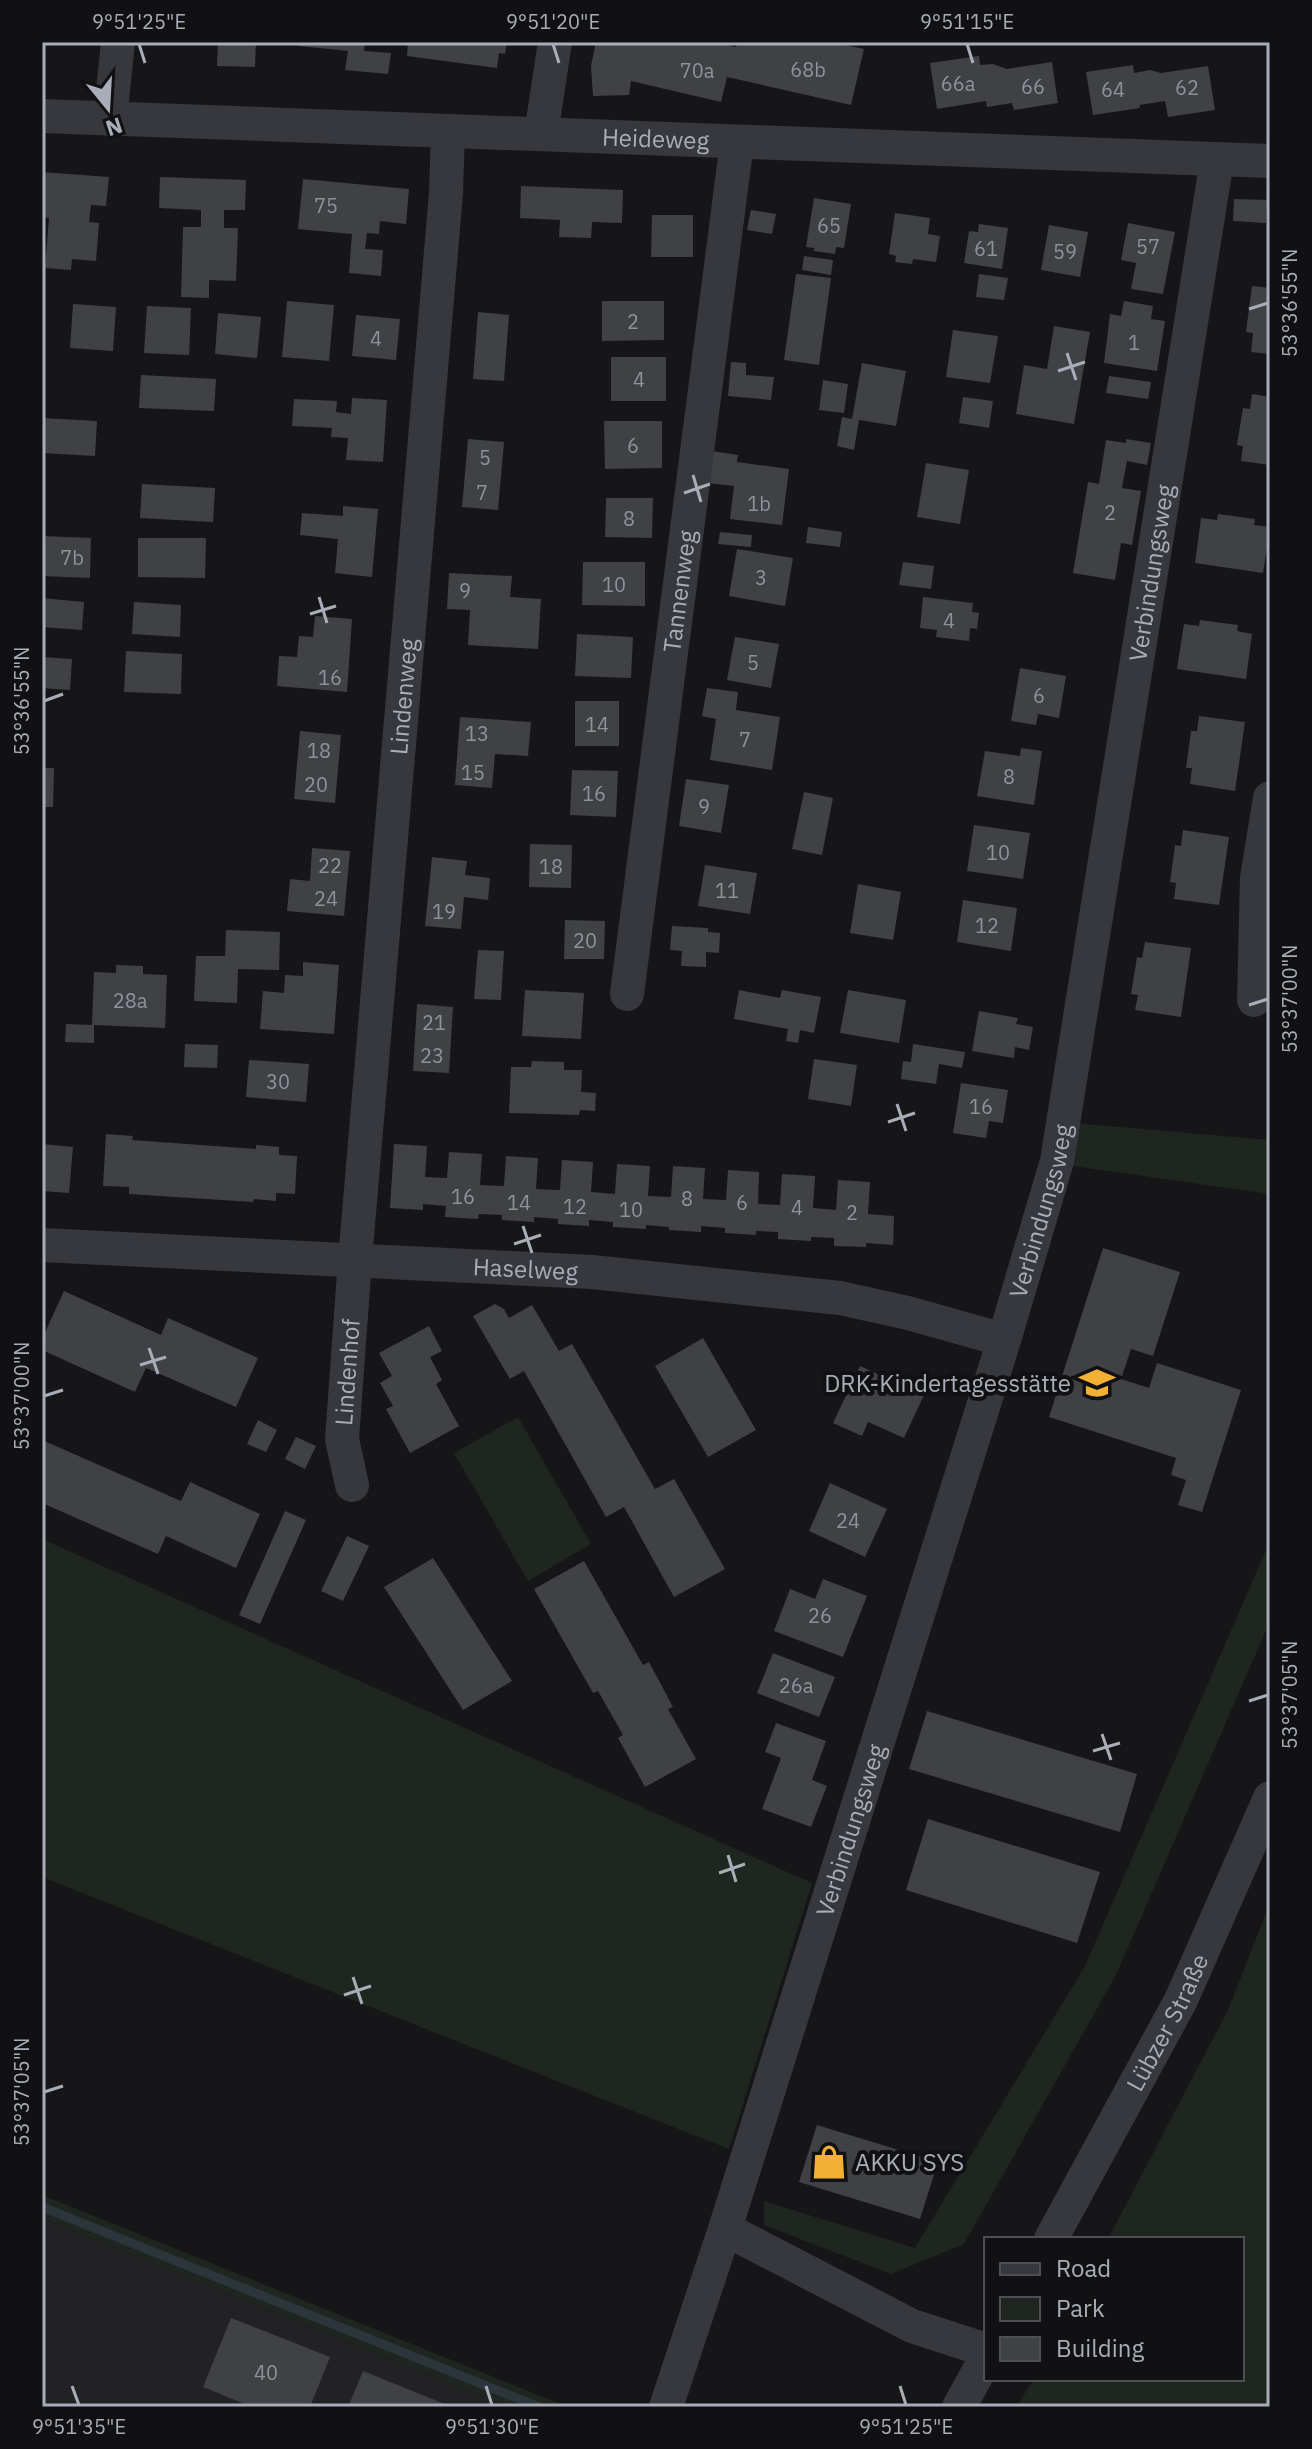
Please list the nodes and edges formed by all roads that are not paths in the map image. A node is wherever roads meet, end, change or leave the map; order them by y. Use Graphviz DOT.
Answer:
graph roads {
  1 [pos="118,42"];
  2 [pos="555,42"];
  3 [pos="42,116"];
  4 [pos="110,119"];
  5 [pos="448,132"];
  6 [pos="541,134"];
  7 [pos="737,142"];
  8 [pos="1217,160"];
  9 [pos="1270,161"];
  10 [pos="1270,798"];
  11 [pos="627,994"];
  12 [pos="1254,1000"];
  13 [pos="42,1245"];
  14 [pos="355,1260"];
  15 [pos="1004,1340"];
  16 [pos="352,1485"];
  17 [pos="1270,1798"];
  18 [pos="725,2229"];
  19 [pos="1052,2237"];
  20 [pos="984,2349"];
  21 [pos="984,2362"];
  22 [pos="666,2407"];
  23 [pos="959,2407"];
  1 -- 4 [label="street"];
  2 -- 6 [label="street"];
  3 -- 4 [label="street, Heideweg"];
  4 -- 5 [label="street, Heideweg"];
  5 -- 6 [label="street, Heideweg"];
  5 -- 14 [label="street, Lindenweg"];
  6 -- 7 [label="street, Heideweg"];
  7 -- 8 [label="street, Heideweg"];
  7 -- 11 [label="street, Tannenweg"];
  8 -- 9 [label="street, Heideweg"];
  8 -- 15 [label="street, Verbindungsweg"];
  10 -- 12 [label="street"];
  13 -- 14 [label="street, Haselweg"];
  14 -- 15 [label="street, Haselweg"];
  14 -- 16 [label="street, Lindenhof"];
  15 -- 18 [label="street, Verbindungsweg"];
  17 -- 19 [label="street, Lübzer Straße"];
  18 -- 20 [label="street"];
  18 -- 22 [label="street, Verbindungsweg"];
  21 -- 23 [label="street"];
}
